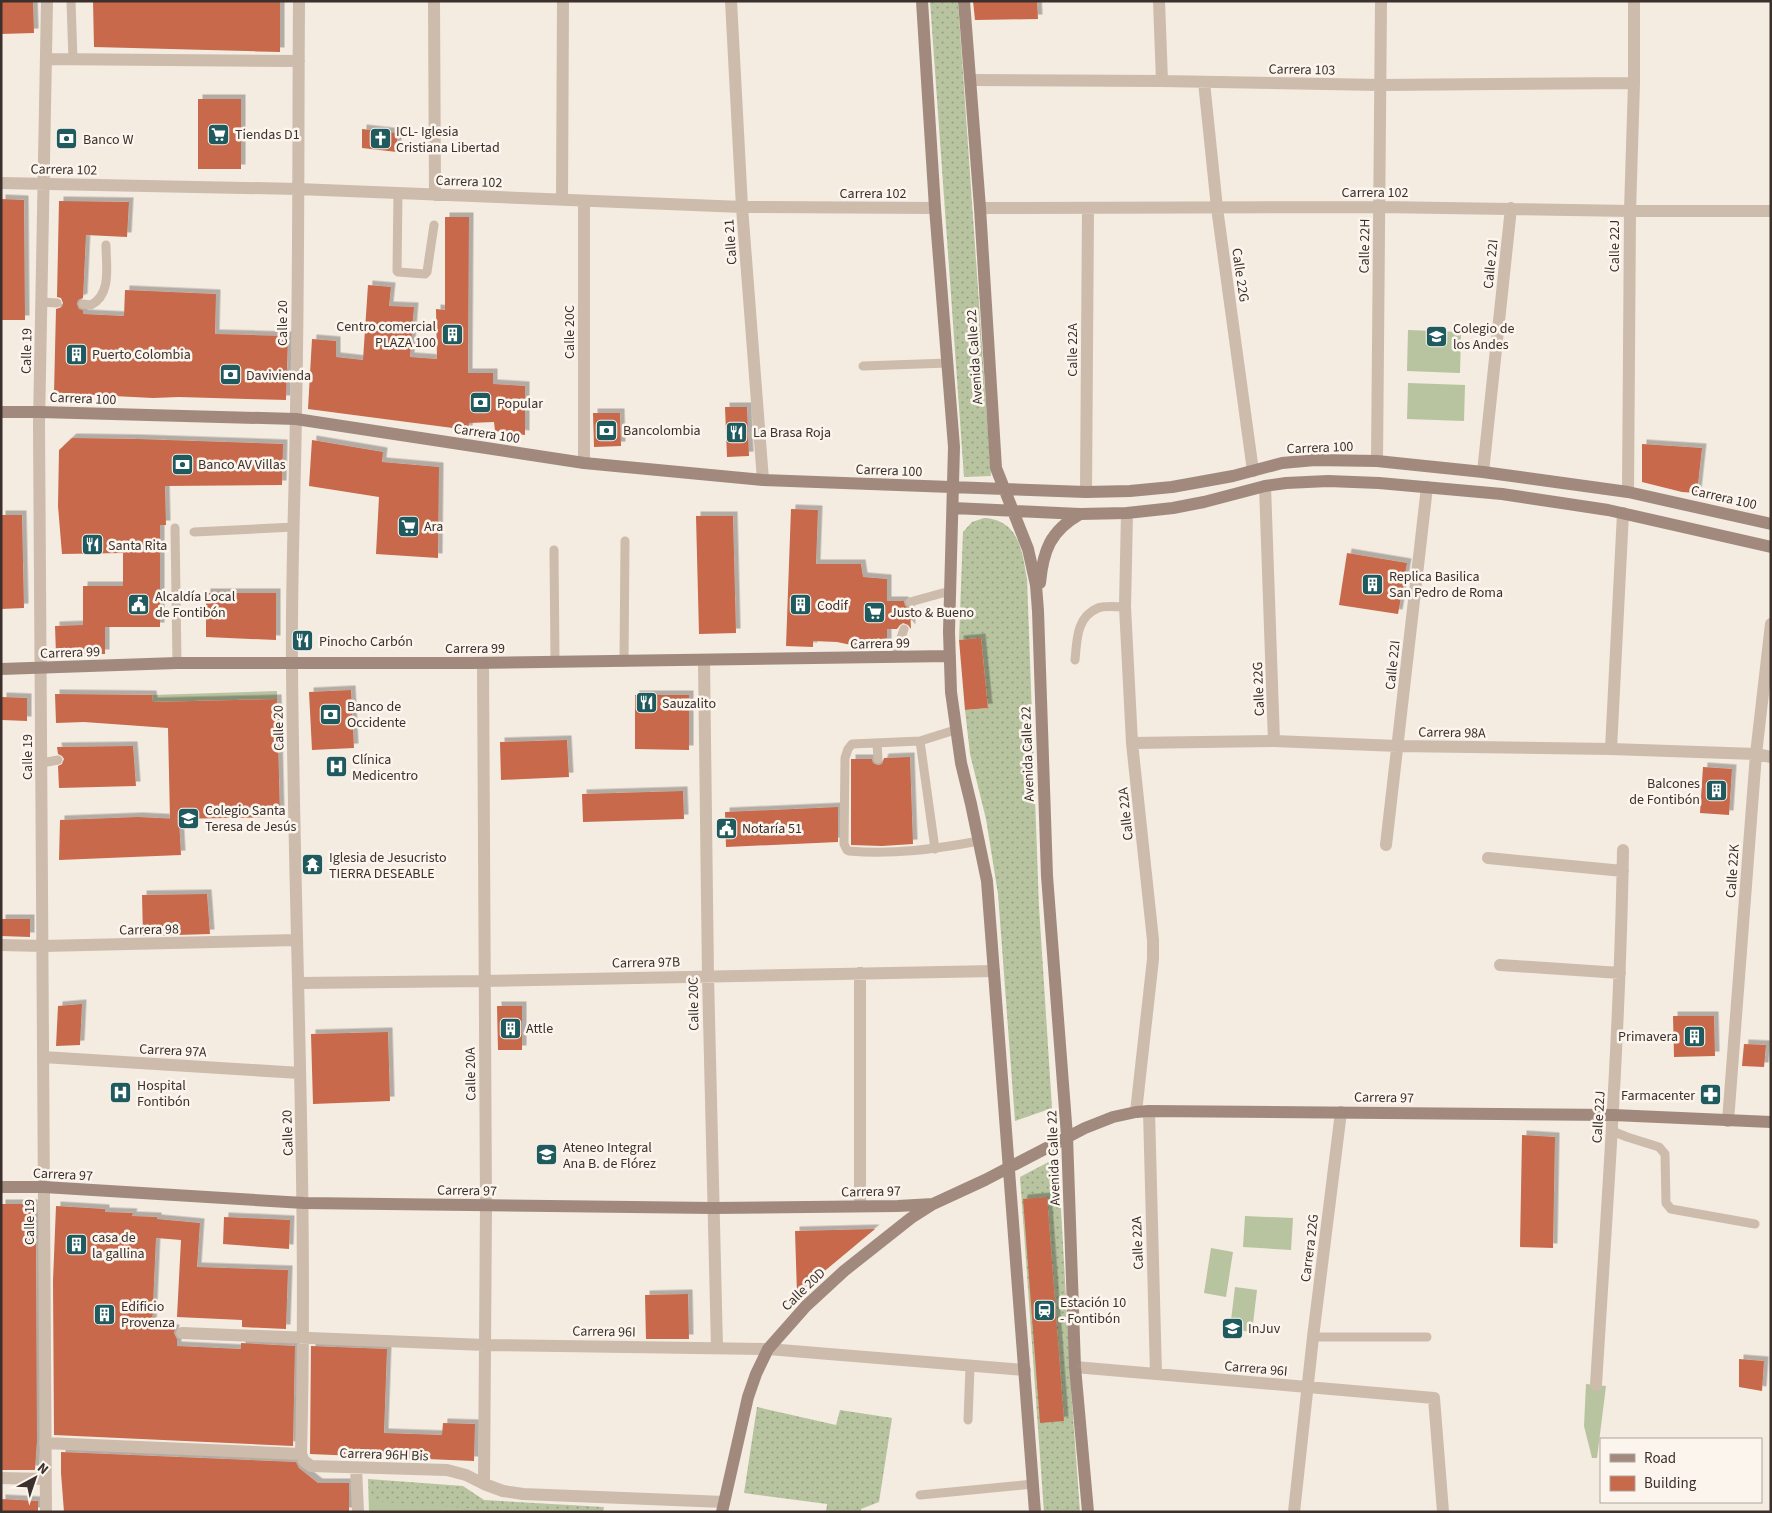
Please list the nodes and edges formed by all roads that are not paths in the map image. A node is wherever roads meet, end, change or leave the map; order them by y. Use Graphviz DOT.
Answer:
graph roads {
  1 [pos="47,1"];
  2 [pos="71,1"];
  3 [pos="299,1"];
  4 [pos="434,1"];
  5 [pos="563,1"];
  6 [pos="731,1"];
  7 [pos="922,1"];
  8 [pos="964,1"];
  9 [pos="1159,1"];
  10 [pos="1381,1"];
  11 [pos="1634,1"];
  12 [pos="46,59"];
  13 [pos="73,60"];
  14 [pos="299,61"];
  15 [pos="971,80"];
  16 [pos="1162,81"];
  17 [pos="1204,82"];
  18 [pos="1634,83"];
  19 [pos="1381,85"];
  20 [pos="1,183"];
  21 [pos="43,184"];
  22 [pos="298,189"];
  23 [pos="398,193"];
  24 [pos="435,195"];
  25 [pos="562,199"];
  26 [pos="584,201"];
  27 [pos="742,207"];
  28 [pos="1379,207"];
  29 [pos="935,208"];
  30 [pos="980,208"];
  31 [pos="1217,208"];
  32 [pos="1511,208"];
  33 [pos="1088,209"];
  34 [pos="1630,211"];
  35 [pos="1771,211"];
  36 [pos="434,225"];
  37 [pos="106,245"];
  38 [pos="42,302"];
  39 [pos="57,303"];
  40 [pos="83,304"];
  41 [pos="948,363"];
  42 [pos="863,366"];
  43 [pos="1,412"];
  44 [pos="40,412"];
  45 [pos="296,419"];
  46 [pos="1377,461"];
  47 [pos="584,463"];
  48 [pos="1253,471"];
  49 [pos="1483,472"];
  50 [pos="763,480"];
  51 [pos="1265,486"];
  52 [pos="954,487"];
  53 [pos="1427,487"];
  54 [pos="1004,489"];
  55 [pos="1086,492"];
  56 [pos="1628,492"];
  57 [pos="953,508"];
  58 [pos="1013,511"];
  59 [pos="1127,512"];
  60 [pos="1623,513"];
  61 [pos="1080,514"];
  62 [pos="1771,524"];
  63 [pos="294,527"];
  64 [pos="175,528"];
  65 [pos="194,532"];
  66 [pos="625,541"];
  67 [pos="1771,547"];
  68 [pos="554,550"];
  69 [pos="950,591"];
  70 [pos="910,602"];
  71 [pos="1126,607"];
  72 [pos="1038,611"];
  73 [pos="1771,624"];
  74 [pos="904,629"];
  75 [pos="950,656"];
  76 [pos="894,658"];
  77 [pos="704,660"];
  78 [pos="1075,660"];
  79 [pos="555,662"];
  80 [pos="624,662"];
  81 [pos="177,663"];
  82 [pos="483,663"];
  83 [pos="292,664"];
  84 [pos="41,668"];
  85 [pos="1,669"];
  86 [pos="955,730"];
  87 [pos="920,741"];
  88 [pos="1274,741"];
  89 [pos="1132,743"];
  90 [pos="877,744"];
  91 [pos="1398,746"];
  92 [pos="1611,749"];
  93 [pos="1756,754"];
  94 [pos="1771,757"];
  95 [pos="878,758"];
  96 [pos="58,760"];
  97 [pos="42,763"];
  98 [pos="979,841"];
  99 [pos="1386,845"];
  100 [pos="935,849"];
  101 [pos="1623,850"];
  102 [pos="1488,858"];
  103 [pos="1623,871"];
  104 [pos="296,940"];
  105 [pos="1,945"];
  106 [pos="43,946"];
  107 [pos="1500,965"];
  108 [pos="994,971"];
  109 [pos="1620,973"];
  110 [pos="860,974"];
  111 [pos="708,976"];
  112 [pos="484,981"];
  113 [pos="298,983"];
  114 [pos="43,1057"];
  115 [pos="300,1073"];
  116 [pos="1142,1112"];
  117 [pos="1342,1112"];
  118 [pos="1613,1115"];
  119 [pos="1728,1121"];
  120 [pos="1771,1122"];
  121 [pos="1612,1131"];
  122 [pos="1067,1136"];
  123 [pos="1008,1167"];
  124 [pos="1,1187"];
  125 [pos="44,1187"];
  126 [pos="304,1202"];
  127 [pos="933,1204"];
  128 [pos="486,1205"];
  129 [pos="860,1206"];
  130 [pos="713,1208"];
  131 [pos="1754,1224"];
  132 [pos="182,1333"];
  133 [pos="1313,1337"];
  134 [pos="1427,1337"];
  135 [pos="304,1339"];
  136 [pos="485,1345"];
  137 [pos="717,1348"];
  138 [pos="768,1349"];
  139 [pos="970,1366"];
  140 [pos="1075,1367"];
  141 [pos="1025,1370"];
  142 [pos="1156,1374"];
  143 [pos="1596,1385"];
  144 [pos="1307,1387"];
  145 [pos="968,1420"];
  146 [pos="45,1443"];
  147 [pos="301,1454"];
  148 [pos="356,1468"];
  149 [pos="1,1478"];
  150 [pos="45,1479"];
  151 [pos="484,1484"];
  152 [pos="1033,1484"];
  153 [pos="920,1495"];
  154 [pos="723,1507"];
  155 [pos="46,1512"];
  156 [pos="358,1512"];
  157 [pos="1035,1512"];
  158 [pos="1088,1512"];
  159 [pos="1294,1512"];
  160 [pos="1443,1512"];
  1 -- 12 [label="street, Calle 19"];
  2 -- 13 [label="lane"];
  3 -- 14 [label="street, Calle 20"];
  4 -- 24 [label="street"];
  5 -- 25 [label="street"];
  6 -- 27 [label="street, Calle 21"];
  7 -- 29 [label="main road, Avenida Calle 22"];
  8 -- 15 [label="main road, Avenida Calle 22"];
  9 -- 16 [label="street"];
  10 -- 19 [label="street, Calle 22H"];
  11 -- 18 [label="street, Calle 22J"];
  12 -- 13 [label="street"];
  12 -- 21 [label="street, Calle 19"];
  13 -- 14 [label="street"];
  14 -- 22 [label="street, Calle 20"];
  15 -- 16 [label="street, Carrera 103"];
  15 -- 30 [label="main road, Avenida Calle 22"];
  16 -- 17 [label="street, Carrera 103"];
  17 -- 19 [label="street, Carrera 103"];
  17 -- 31 [label="street, Calle 22G"];
  18 -- 19 [label="street, Carrera 103"];
  18 -- 34 [label="street, Calle 22J"];
  19 -- 28 [label="street, Calle 22H"];
  20 -- 21 [label="street, Carrera 102"];
  21 -- 22 [label="street, Carrera 102"];
  21 -- 38 [label="street, Calle 19"];
  22 -- 23 [label="street, Carrera 102"];
  22 -- 45 [label="street, Calle 20"];
  23 -- 24 [label="street, Carrera 102"];
  23 -- 36 [label="lane"];
  24 -- 25 [label="street, Carrera 102"];
  25 -- 26 [label="street, Carrera 102"];
  26 -- 27 [label="street, Carrera 102"];
  26 -- 47 [label="street, Calle 20C"];
  27 -- 29 [label="street, Carrera 102"];
  27 -- 50 [label="street, Calle 21"];
  28 -- 31 [label="street, Carrera 102"];
  28 -- 32 [label="street, Carrera 102"];
  28 -- 46 [label="street, Calle 22H"];
  29 -- 41 [label="main road, Avenida Calle 22"];
  30 -- 33 [label="street, Carrera 102"];
  30 -- 54 [label="main road, Avenida Calle 22"];
  31 -- 33 [label="street, Carrera 102"];
  31 -- 48 [label="street, Calle 22G"];
  32 -- 34 [label="street, Carrera 102"];
  32 -- 49 [label="street, Calle 22I"];
  33 -- 55 [label="street, Calle 22A"];
  34 -- 35 [label="street, Carrera 102"];
  34 -- 56 [label="street, Calle 22J"];
  37 -- 40 [label="lane"];
  38 -- 39 [label="lane"];
  38 -- 44 [label="street, Calle 19"];
  41 -- 42 [label="lane"];
  41 -- 52 [label="main road, Avenida Calle 22"];
  43 -- 44 [label="main road, Carrera 100"];
  44 -- 45 [label="main road, Carrera 100"];
  44 -- 84 [label="street, Calle 19"];
  45 -- 47 [label="main road, Carrera 100"];
  45 -- 63 [label="street, Calle 20"];
  46 -- 48 [label="main road, Carrera 100"];
  46 -- 49 [label="main road, Carrera 100"];
  47 -- 50 [label="main road, Carrera 100"];
  48 -- 55 [label="main road, Carrera 100"];
  49 -- 56 [label="main road, Carrera 100"];
  50 -- 52 [label="main road, Carrera 100"];
  51 -- 53 [label="main road"];
  51 -- 59 [label="main road"];
  51 -- 88 [label="street, Calle 22G"];
  52 -- 54 [label="main road, Carrera 100"];
  52 -- 57 [label="main road, Avenida Calle 22"];
  53 -- 60 [label="main road"];
  53 -- 91 [label="street, Calle 22I"];
  54 -- 55 [label="main road, Carrera 100"];
  54 -- 58 [label="main road, Avenida Calle 22"];
  56 -- 62 [label="main road, Carrera 100"];
  57 -- 58 [label="main road"];
  57 -- 69 [label="main road, Avenida Calle 22"];
  58 -- 61 [label="main road"];
  58 -- 72 [label="main road, Avenida Calle 22"];
  59 -- 61 [label="main road"];
  59 -- 71 [label="street, Calle 22A"];
  60 -- 67 [label="main road"];
  60 -- 92 [label="street"];
  61 -- 72 [label="main road"];
  63 -- 65 [label="lane"];
  63 -- 83 [label="street, Calle 20"];
  64 -- 81 [label="lane"];
  66 -- 80 [label="lane"];
  68 -- 79 [label="lane"];
  69 -- 70 [label="lane"];
  69 -- 75 [label="main road, Avenida Calle 22"];
  71 -- 78 [label="lane"];
  71 -- 89 [label="street, Calle 22A"];
  72 -- 122 [label="main road, Avenida Calle 22"];
  73 -- 93 [label="street, Calle 22K"];
  74 -- 76 [label="lane"];
  75 -- 76 [label="main road, Carrera 99"];
  75 -- 86 [label="main road, Avenida Calle 22"];
  76 -- 77 [label="main road, Carrera 99"];
  77 -- 80 [label="main road, Carrera 99"];
  77 -- 111 [label="street, Calle 20C"];
  79 -- 80 [label="main road, Carrera 99"];
  79 -- 82 [label="main road, Carrera 99"];
  81 -- 83 [label="main road, Carrera 99"];
  81 -- 84 [label="main road, Carrera 99"];
  82 -- 83 [label="main road, Carrera 99"];
  82 -- 112 [label="street, Calle 20A"];
  83 -- 104 [label="street, Calle 20"];
  84 -- 85 [label="main road, Carrera 99"];
  84 -- 97 [label="street, Calle 19"];
  86 -- 87 [label="lane"];
  86 -- 98 [label="main road, Avenida Calle 22"];
  87 -- 90 [label="lane"];
  87 -- 100 [label="lane"];
  88 -- 89 [label="street, Carrera 98A"];
  88 -- 91 [label="street, Carrera 98A"];
  89 -- 116 [label="street, Calle 22A"];
  90 -- 95 [label="lane"];
  90 -- 100 [label="lane"];
  91 -- 92 [label="street, Carrera 98A"];
  91 -- 99 [label="street, Calle 22I"];
  92 -- 93 [label="street, Carrera 98A"];
  93 -- 94 [label="street, Carrera 98A"];
  93 -- 119 [label="street, Calle 22K"];
  96 -- 97 [label="lane"];
  97 -- 106 [label="street, Calle 19"];
  98 -- 100 [label="lane"];
  98 -- 108 [label="main road, Avenida Calle 22"];
  101 -- 103 [label="street, Calle 22J"];
  102 -- 103 [label="street"];
  103 -- 109 [label="street, Calle 22J"];
  104 -- 106 [label="street, Carrera 98"];
  104 -- 113 [label="street, Calle 20"];
  105 -- 106 [label="street, Carrera 98"];
  106 -- 114 [label="street, Calle 19"];
  107 -- 109 [label="street"];
  108 -- 110 [label="street, Carrera 97B"];
  108 -- 123 [label="main road, Avenida Calle 22"];
  109 -- 118 [label="street, Calle 22J"];
  110 -- 111 [label="street, Carrera 97B"];
  110 -- 129 [label="street"];
  111 -- 112 [label="street, Carrera 97B"];
  111 -- 130 [label="street, Calle 20C"];
  112 -- 113 [label="street, Carrera 97B"];
  112 -- 128 [label="street, Calle 20A"];
  113 -- 115 [label="street, Calle 20"];
  114 -- 115 [label="street, Carrera 97A"];
  114 -- 125 [label="street, Calle 19"];
  115 -- 126 [label="street, Calle 20"];
  116 -- 117 [label="main road, Carrera 97"];
  116 -- 122 [label="main road, Carrera 97"];
  116 -- 142 [label="street, Calle 22A"];
  117 -- 118 [label="main road, Carrera 97"];
  117 -- 133 [label="street, Carrera 22G"];
  118 -- 119 [label="main road, Carrera 97"];
  118 -- 121 [label="street, Calle 22J"];
  119 -- 120 [label="main road, Carrera 97"];
  121 -- 131 [label="lane"];
  121 -- 143 [label="street, Calle 22J"];
  122 -- 123 [label="main road, Carrera 97"];
  122 -- 140 [label="main road, Avenida Calle 22"];
  123 -- 127 [label="main road, Calle 20D"];
  123 -- 141 [label="main road, Avenida Calle 22"];
  124 -- 125 [label="main road, Carrera 97"];
  125 -- 126 [label="main road, Carrera 97"];
  125 -- 146 [label="street, Calle 19"];
  126 -- 128 [label="main road, Carrera 97"];
  126 -- 135 [label="street, Calle 20"];
  127 -- 129 [label="main road, Carrera 97"];
  127 -- 138 [label="main road, Calle 20D"];
  128 -- 130 [label="main road, Carrera 97"];
  128 -- 136 [label="street, Calle 20A"];
  129 -- 130 [label="main road, Carrera 97"];
  130 -- 137 [label="street, Calle 20C"];
  132 -- 135 [label="street, Carrera 96I"];
  133 -- 134 [label="lane"];
  133 -- 144 [label="street, Carrera 22G"];
  135 -- 136 [label="street, Carrera 96I"];
  135 -- 147 [label="street, Calle 20"];
  136 -- 137 [label="street, Carrera 96I"];
  136 -- 151 [label="street, Calle 20A"];
  137 -- 138 [label="street, Carrera 96I"];
  138 -- 139 [label="street, Carrera 96I"];
  138 -- 154 [label="main road, Calle 20D"];
  139 -- 141 [label="street, Carrera 96I"];
  139 -- 145 [label="lane"];
  140 -- 142 [label="street, Carrera 96I"];
  140 -- 158 [label="main road, Avenida Calle 22"];
  141 -- 152 [label="main road, Avenida Calle 22"];
  142 -- 144 [label="street, Carrera 96I"];
  144 -- 159 [label="street"];
  144 -- 160 [label="street, Carrera 96I"];
  146 -- 147 [label="street"];
  146 -- 150 [label="street, Calle 19"];
  147 -- 148 [label="street, Carrera 96H Bis"];
  148 -- 151 [label="street, Carrera 96H Bis"];
  148 -- 156 [label="street"];
  149 -- 150 [label="street"];
  150 -- 155 [label="street, Calle 19"];
  151 -- 154 [label="street, Carrera 96H Bis"];
  152 -- 153 [label="lane"];
  152 -- 157 [label="main road, Avenida Calle 22"];
}
